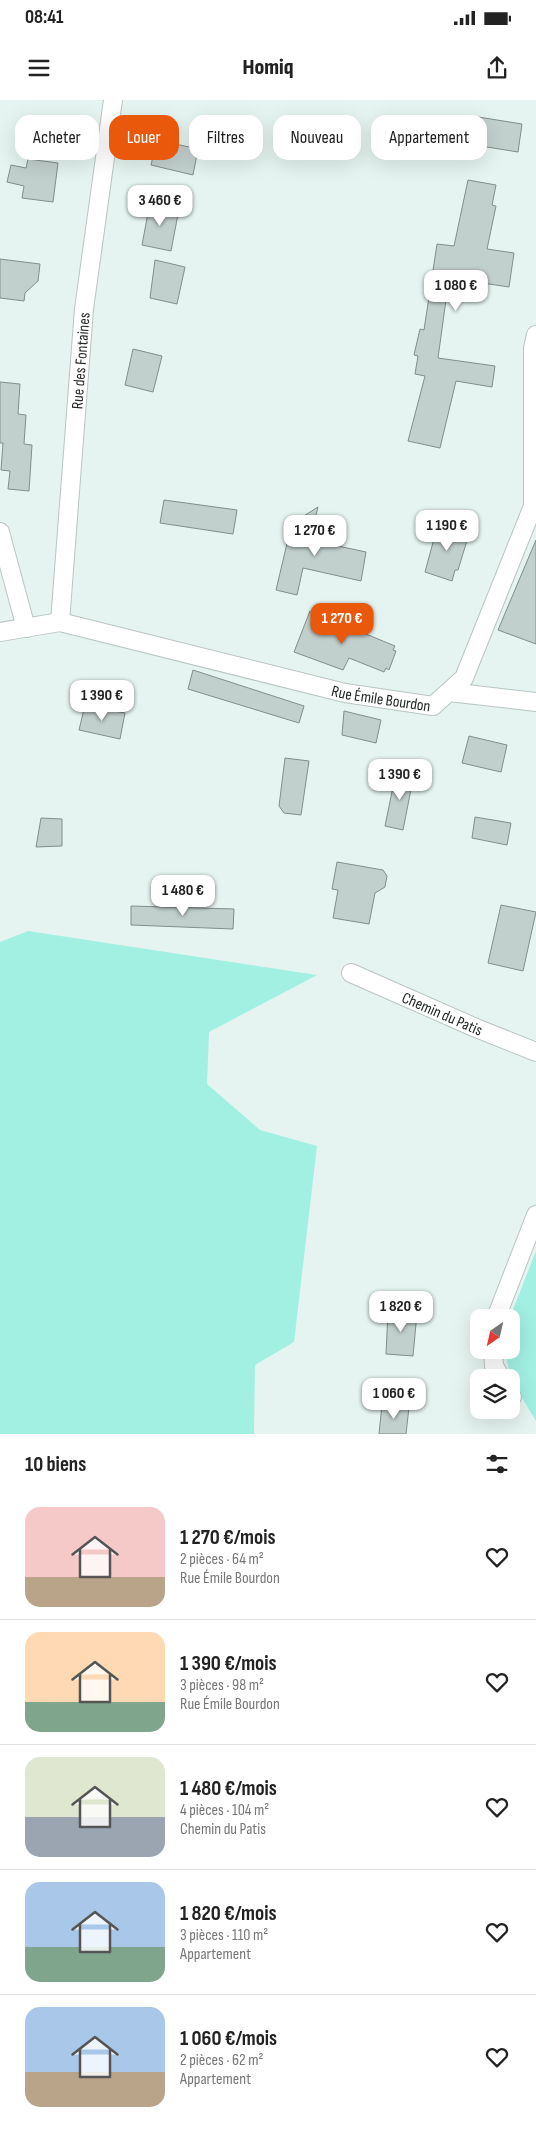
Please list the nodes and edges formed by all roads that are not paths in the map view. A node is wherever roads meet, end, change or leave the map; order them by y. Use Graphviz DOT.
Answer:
graph roads {
  1 [pos="113,100"];
  2 [pos="536,335"];
  3 [pos="0,532"];
  4 [pos="60,622"];
  5 [pos="26,628"];
  6 [pos="0,632"];
  7 [pos="449,692"];
  8 [pos="536,702"];
  9 [pos="351,973"];
  10 [pos="536,1052"];
  11 [pos="536,1215"];
  12 [pos="499,1309"];
  1 -- 4 [label="street, Rue des Fontaines"];
  2 -- 7 [label="street, Rue Émile Bourdon"];
  3 -- 5 [label="street"];
  4 -- 5 [label="street"];
  4 -- 7 [label="street, Rue Émile Bourdon"];
  5 -- 6 [label="street"];
  7 -- 8 [label="street"];
  9 -- 10 [label="street, Chemin du Patis"];
  11 -- 12 [label="street"];
}
